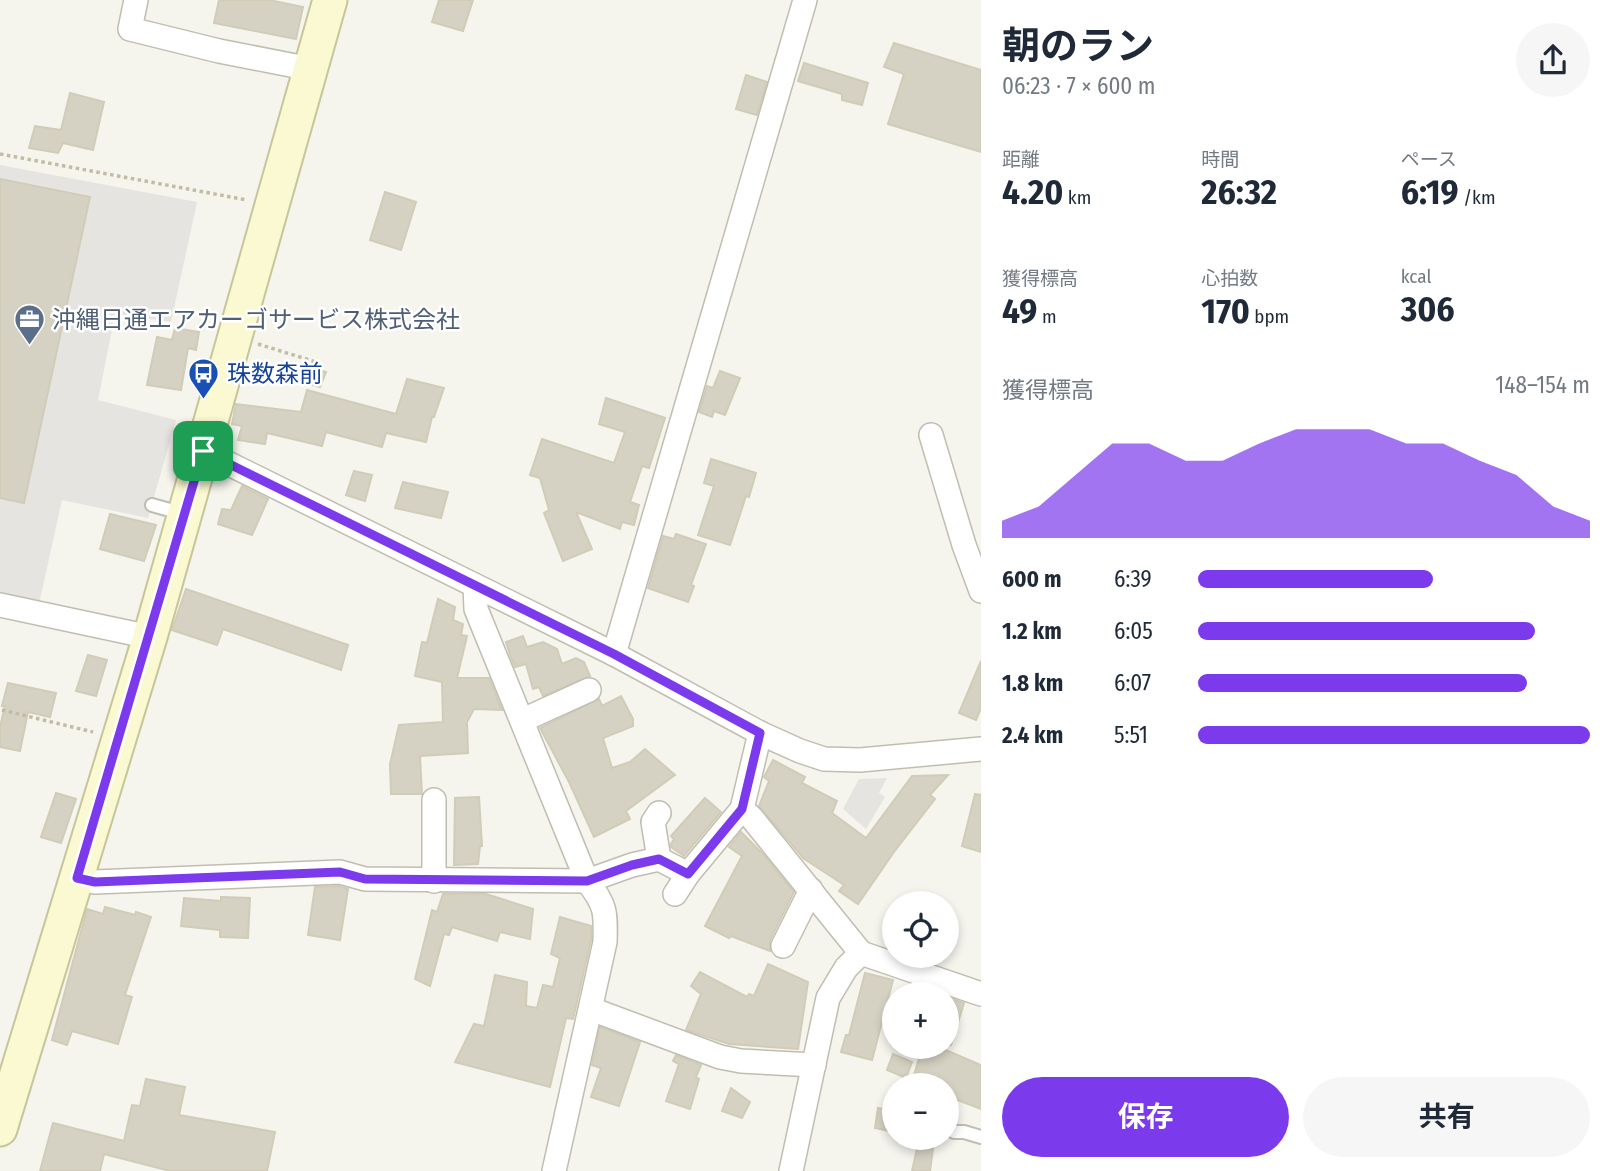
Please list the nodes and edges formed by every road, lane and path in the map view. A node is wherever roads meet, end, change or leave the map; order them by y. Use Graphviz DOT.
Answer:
graph roads {
  1 [pos="136,0"];
  2 [pos="330,0"];
  3 [pos="805,0"];
  4 [pos="311,69"];
  5 [pos="0,154"];
  6 [pos="273,205"];
  7 [pos="236,338"];
  8 [pos="316,362"];
  9 [pos="931,435"];
  10 [pos="203,451"];
  11 [pos="152,505"];
  12 [pos="185,514"];
  13 [pos="475,586"];
  14 [pos="981,591"];
  15 [pos="0,605"];
  16 [pos="150,637"];
  17 [pos="614,654"];
  18 [pos="589,690"];
  19 [pos="2,710"];
  20 [pos="523,720"];
  21 [pos="760,733"];
  22 [pos="119,738"];
  23 [pos="981,749"];
  24 [pos="434,800"];
  25 [pos="742,809"];
  26 [pos="659,813"];
  27 [pos="659,859"];
  28 [pos="688,874"];
  29 [pos="77,878"];
  30 [pos="434,881"];
  31 [pos="587,881"];
  32 [pos="811,890"];
  33 [pos="675,894"];
  34 [pos="783,946"];
  35 [pos="861,953"];
  36 [pos="981,994"];
  37 [pos="591,1009"];
  38 [pos="814,1065"];
  39 [pos="0,1129"];
  40 [pos="959,1132"];
  41 [pos="981,1137"];
  42 [pos="554,1171"];
  43 [pos="791,1171"];
  1 -- 4 [label="street"];
  2 -- 4 [label="street"];
  3 -- 17 [label="street"];
  4 -- 6 [label="street"];
  5 -- 6 [label="path"];
  6 -- 7 [label="street"];
  7 -- 8 [label="path"];
  7 -- 10 [label="street"];
  9 -- 14 [label="street"];
  10 -- 12 [label="street"];
  10 -- 13 [label="street"];
  11 -- 12 [label="lane"];
  12 -- 16 [label="street"];
  13 -- 17 [label="street"];
  13 -- 20 [label="street"];
  15 -- 16 [label="street"];
  16 -- 22 [label="street"];
  17 -- 21 [label="street"];
  18 -- 20 [label="street"];
  19 -- 22 [label="path"];
  20 -- 31 [label="street"];
  21 -- 23 [label="street"];
  21 -- 25 [label="street"];
  22 -- 29 [label="street"];
  24 -- 30 [label="street"];
  25 -- 28 [label="street"];
  25 -- 32 [label="street"];
  26 -- 27 [label="street"];
  27 -- 28 [label="street"];
  27 -- 31 [label="street"];
  28 -- 33 [label="street"];
  29 -- 30 [label="street"];
  29 -- 39 [label="street"];
  30 -- 31 [label="street"];
  31 -- 37 [label="street"];
  32 -- 34 [label="street"];
  32 -- 35 [label="street"];
  35 -- 36 [label="street"];
  35 -- 38 [label="street"];
  37 -- 38 [label="street"];
  37 -- 42 [label="street"];
  38 -- 43 [label="street"];
  40 -- 41 [label="lane"];
}
